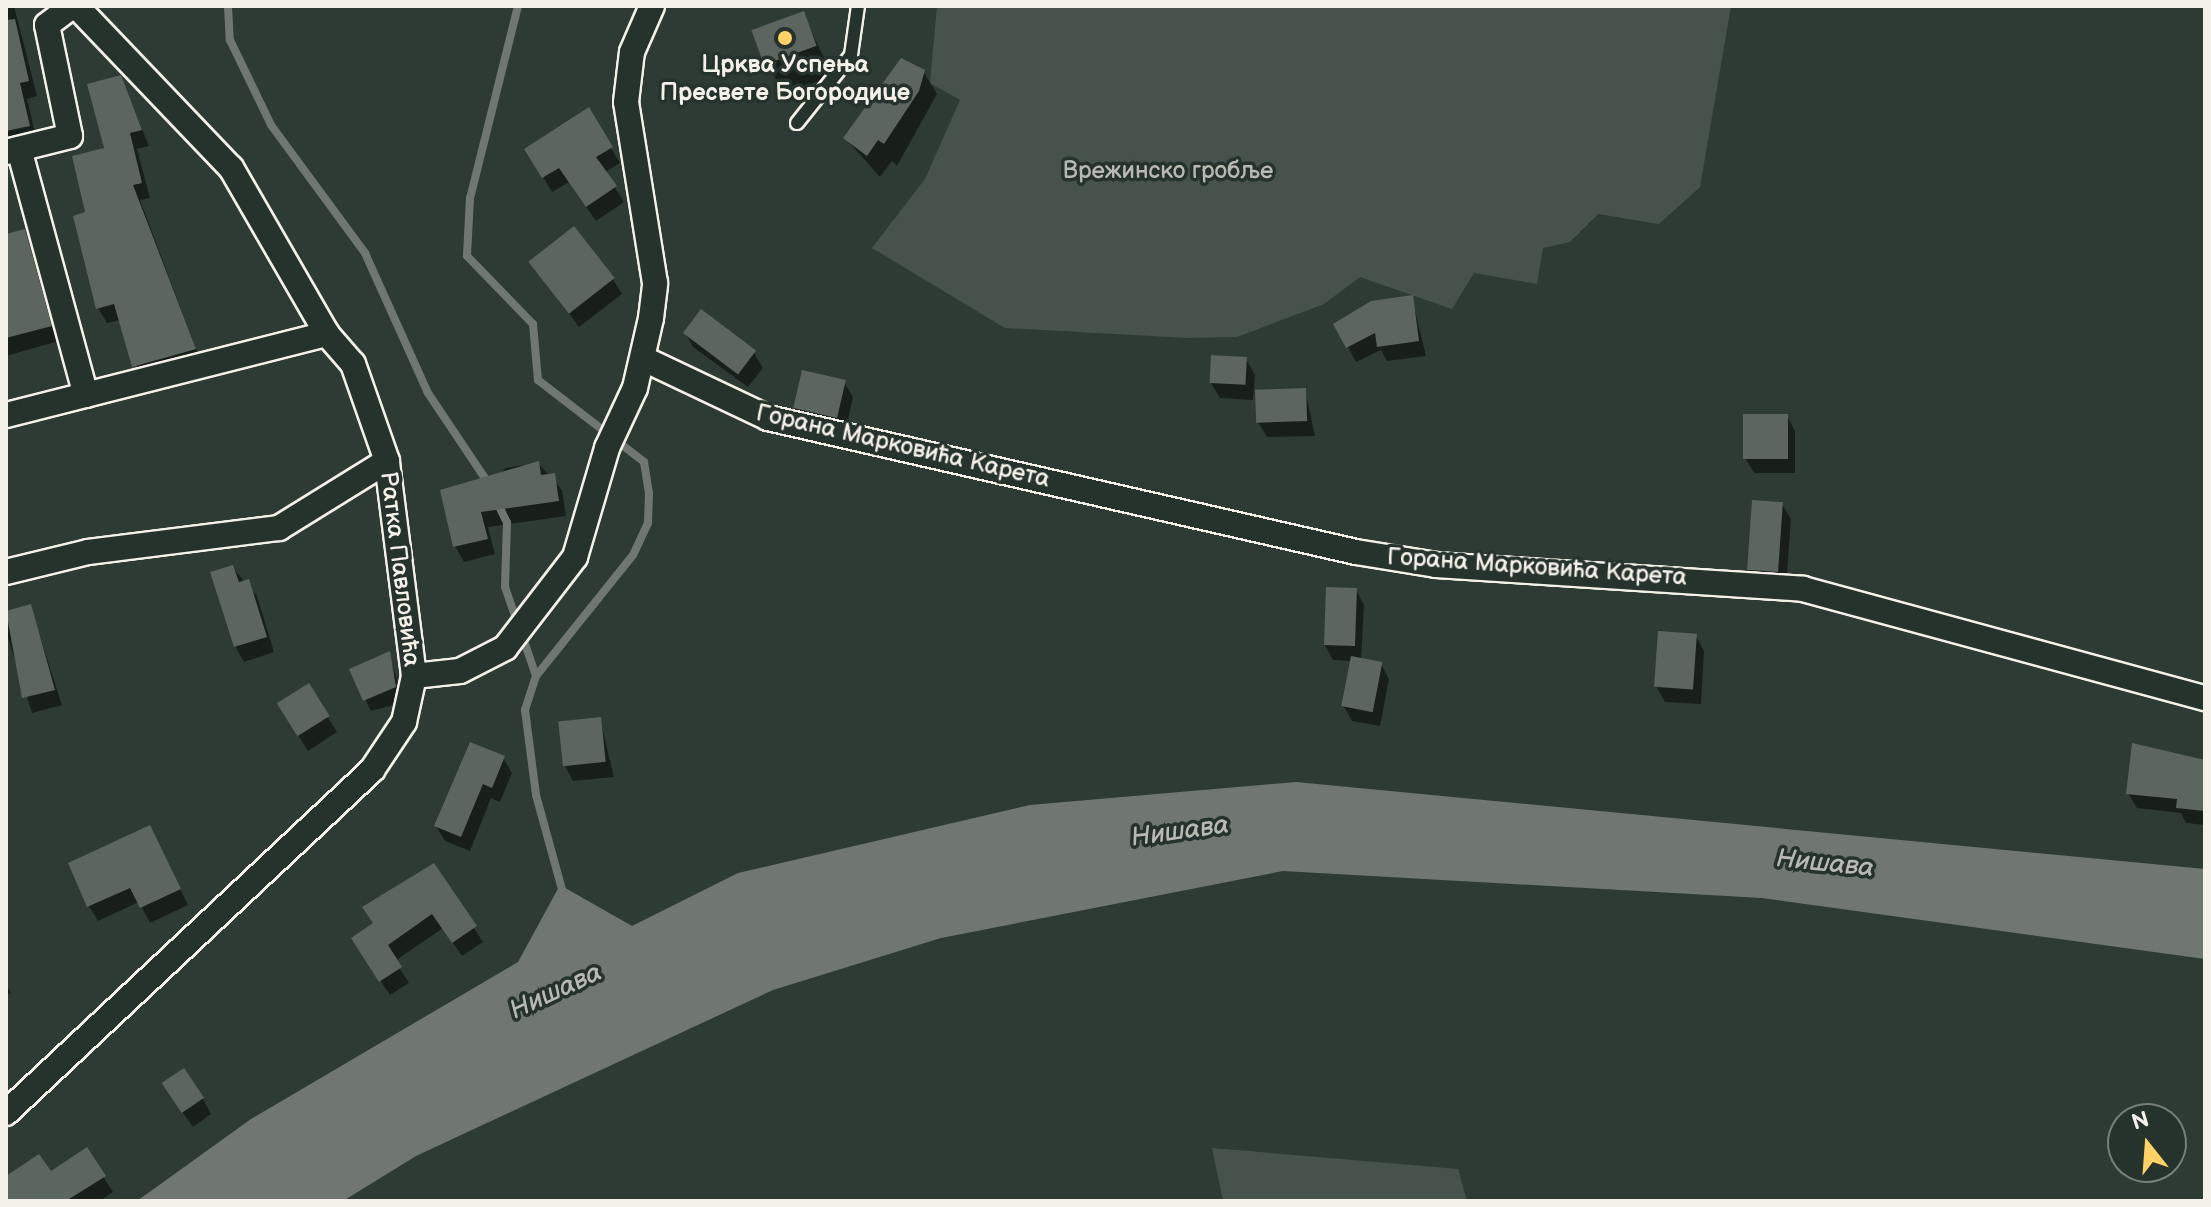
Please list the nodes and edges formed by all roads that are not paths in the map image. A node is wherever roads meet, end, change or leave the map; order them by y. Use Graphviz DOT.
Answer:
graph roads {
  1 [pos="74,6"];
  2 [pos="652,6"];
  3 [pos="858,6"];
  4 [pos="797,123"];
  5 [pos="12,150"];
  6 [pos="327,334"];
  7 [pos="644,359"];
  8 [pos="86,395"];
  9 [pos="6,415"];
  10 [pos="387,461"];
  11 [pos="6,572"];
  12 [pos="414,676"];
  13 [pos="2205,698"];
  14 [pos="6,1113"];
  1 -- 5 [label="street"];
  1 -- 6 [label="street, Ратка Павловића"];
  2 -- 7 [label="street"];
  3 -- 4 [label="lane"];
  5 -- 8 [label="street"];
  6 -- 8 [label="street"];
  6 -- 10 [label="street, Ратка Павловића"];
  7 -- 12 [label="street"];
  7 -- 13 [label="street, Горана Марковића Карета"];
  8 -- 9 [label="street"];
  10 -- 11 [label="street"];
  10 -- 12 [label="street, Ратка Павловића"];
  12 -- 14 [label="street, Ратка Павловића"];
}
